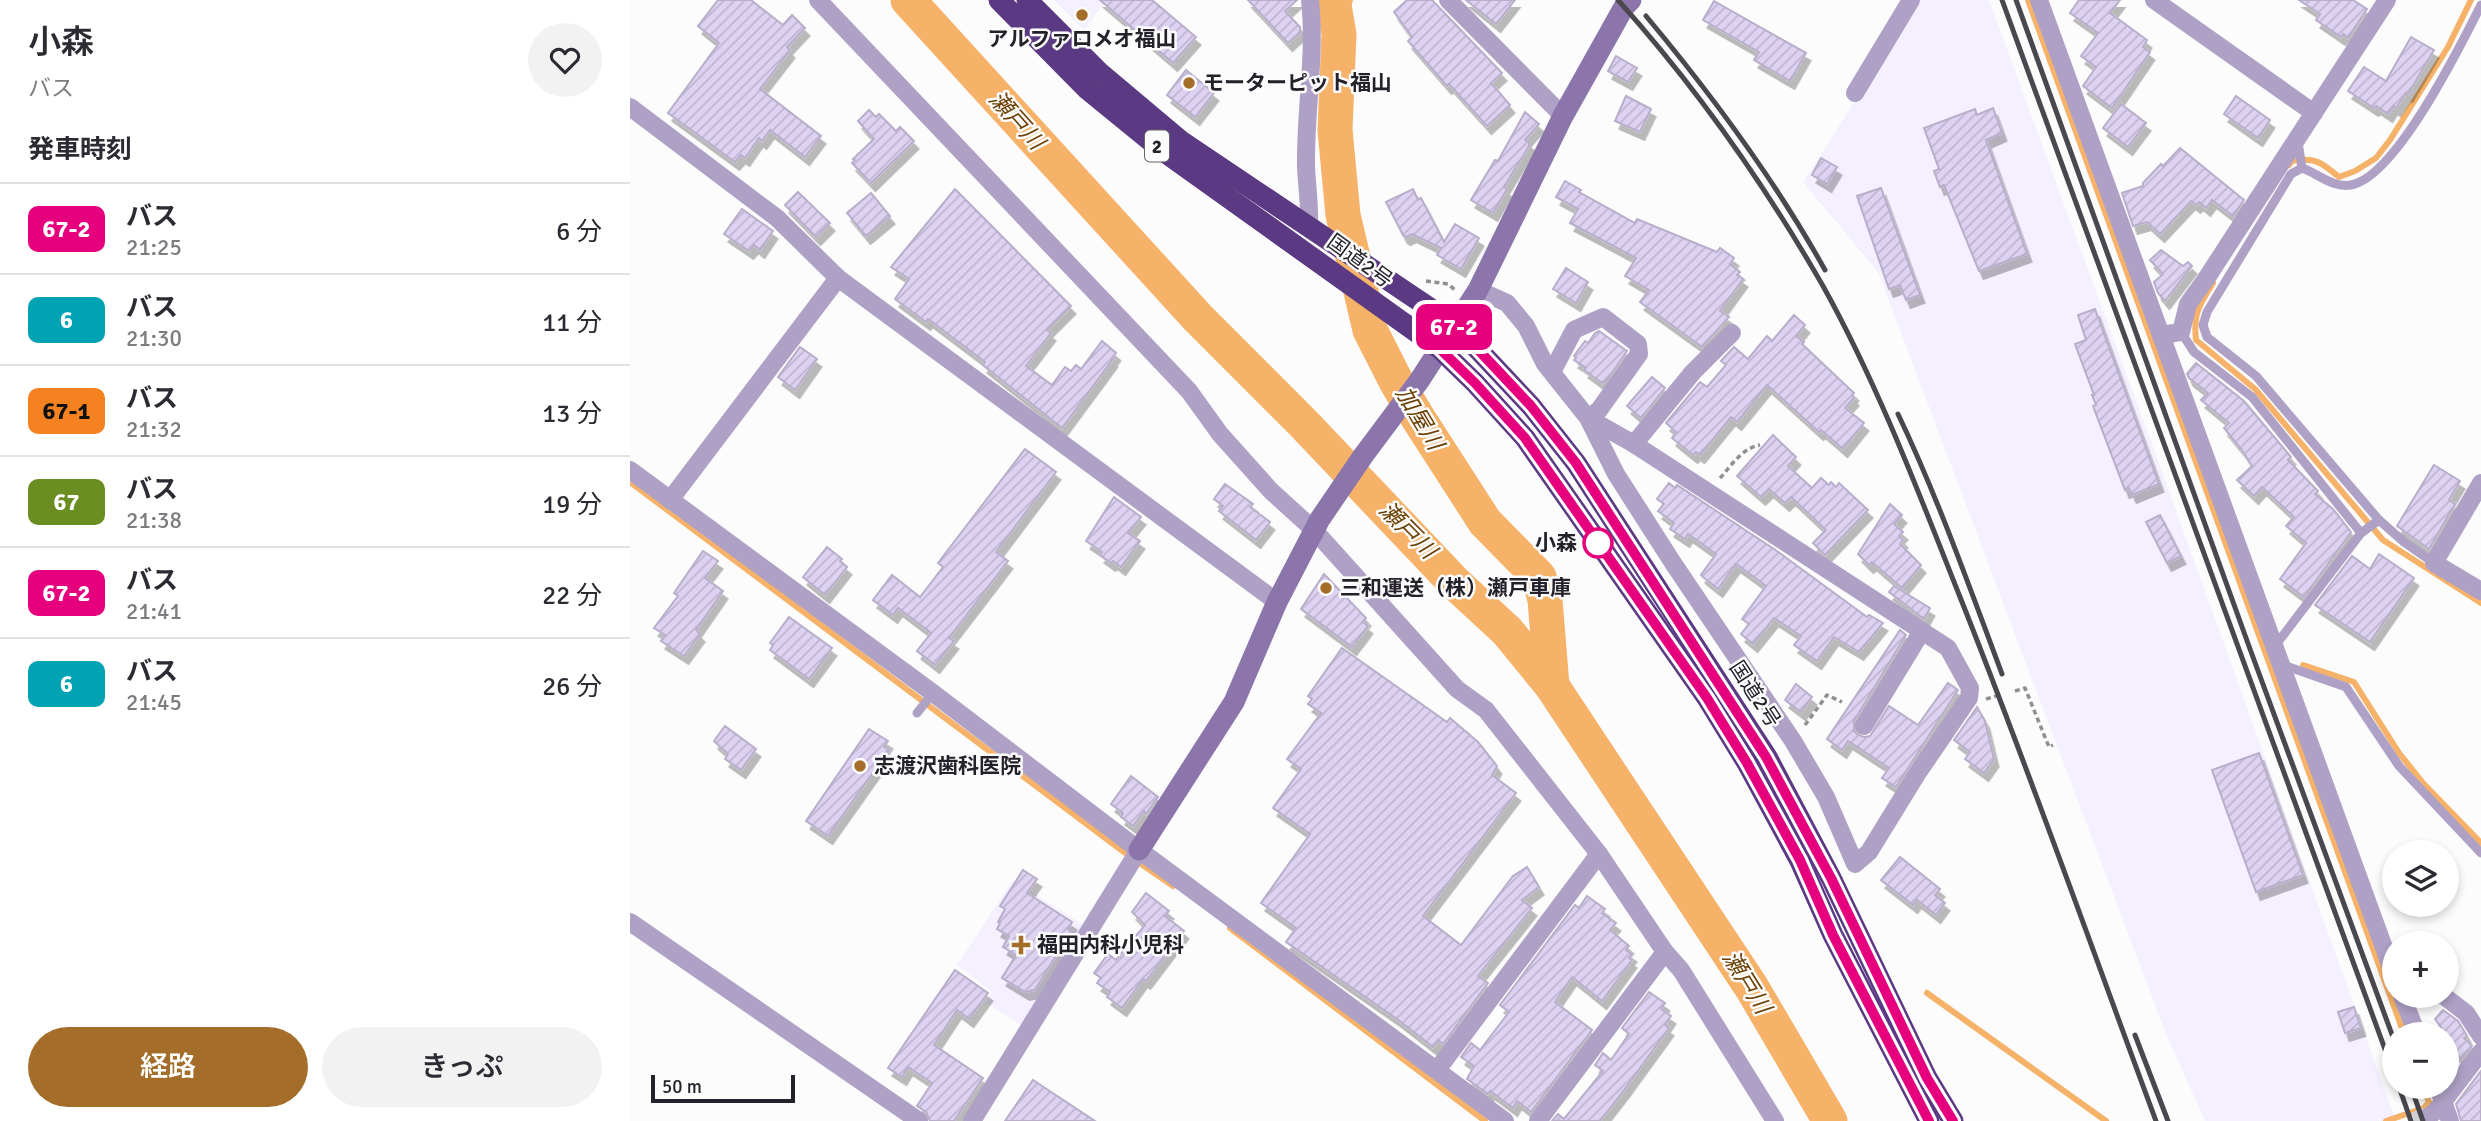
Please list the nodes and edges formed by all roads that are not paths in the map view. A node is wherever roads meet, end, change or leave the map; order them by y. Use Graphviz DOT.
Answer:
graph roads {
  1 [pos="818,0"];
  2 [pos="999,0"];
  3 [pos="1027,0"];
  4 [pos="1310,0"];
  5 [pos="1448,0"];
  6 [pos="1631,0"];
  7 [pos="1911,0"];
  8 [pos="2039,0"];
  9 [pos="2154,0"];
  10 [pos="2387,0"];
  11 [pos="2481,5"];
  12 [pos="1855,93"];
  13 [pos="630,107"];
  14 [pos="2314,113"];
  15 [pos="1563,116"];
  16 [pos="2298,145"];
  17 [pos="2302,167"];
  18 [pos="1309,227"];
  19 [pos="838,278"];
  20 [pos="1478,290"];
  21 [pos="1455,325"];
  22 [pos="2181,332"];
  23 [pos="1732,333"];
  24 [pos="2161,335"];
  25 [pos="1440,349"];
  26 [pos="1552,372"];
  27 [pos="1588,418"];
  28 [pos="1634,444"];
  29 [pos="630,470"];
  30 [pos="1616,474"];
  31 [pos="2481,483"];
  32 [pos="1593,490"];
  33 [pos="670,500"];
  34 [pos="2378,521"];
  35 [pos="1317,524"];
  36 [pos="2363,532"];
  37 [pos="2434,563"];
  38 [pos="2481,591"];
  39 [pos="1277,602"];
  40 [pos="1922,631"];
  41 [pos="2275,646"];
  42 [pos="2281,665"];
  43 [pos="930,696"];
  44 [pos="918,713"];
  45 [pos="1864,726"];
  46 [pos="2481,853"];
  47 [pos="1599,854"];
  48 [pos="1136,856"];
  49 [pos="1855,864"];
  50 [pos="1831,878"];
  51 [pos="630,922"];
  52 [pos="2382,941"];
  53 [pos="1665,952"];
  54 [pos="2459,1008"];
  55 [pos="2481,1050"];
  56 [pos="1437,1070"];
  57 [pos="2439,1107"];
  58 [pos="919,1121"];
  59 [pos="972,1121"];
  60 [pos="1504,1121"];
  61 [pos="1538,1121"];
  62 [pos="1775,1121"];
  63 [pos="1929,1121"];
  64 [pos="1953,1121"];
  1 -- 35 [label="street"];
  2 -- 25 [label="highway, 国道2号 / 2"];
  3 -- 18 [label="highway, 国道2号 / 2"];
  4 -- 18 [label="street"];
  5 -- 15 [label="street"];
  6 -- 15 [label="street"];
  7 -- 12 [label="street"];
  8 -- 24 [label="street"];
  9 -- 14 [label="street"];
  10 -- 14 [label="street"];
  11 -- 17 [label="lane"];
  13 -- 19 [label="street"];
  14 -- 16 [label="street"];
  15 -- 20 [label="street"];
  16 -- 17 [label="lane"];
  16 -- 22 [label="street"];
  17 -- 34 [label="lane"];
  18 -- 21 [label="highway, 国道2号 / 2"];
  19 -- 33 [label="street"];
  19 -- 39 [label="street"];
  20 -- 21 [label="street"];
  20 -- 26 [label="street"];
  21 -- 25 [label="street"];
  21 -- 32 [label="highway, 国道2号 / 2"];
  22 -- 24 [label="street"];
  22 -- 36 [label="lane"];
  23 -- 28 [label="street"];
  24 -- 41 [label="street"];
  25 -- 35 [label="street"];
  25 -- 63 [label="highway, 国道2号 / 2"];
  26 -- 27 [label="street"];
  26 -- 27 [label="street"];
  27 -- 28 [label="street"];
  27 -- 30 [label="street"];
  28 -- 40 [label="street"];
  29 -- 33 [label="street"];
  30 -- 32 [label="street"];
  30 -- 49 [label="street"];
  31 -- 37 [label="street"];
  32 -- 50 [label="highway, 国道2号 / 2"];
  33 -- 43 [label="street"];
  34 -- 36 [label="lane"];
  34 -- 37 [label="lane"];
  35 -- 39 [label="street"];
  35 -- 47 [label="street"];
  36 -- 41 [label="lane"];
  37 -- 38 [label="street"];
  39 -- 48 [label="street"];
  40 -- 45 [label="street"];
  40 -- 49 [label="street"];
  41 -- 42 [label="street"];
  42 -- 46 [label="lane"];
  42 -- 52 [label="street"];
  43 -- 44 [label="lane"];
  43 -- 48 [label="street"];
  47 -- 53 [label="street"];
  47 -- 56 [label="street"];
  48 -- 56 [label="street"];
  48 -- 59 [label="street"];
  49 -- 50 [label="street"];
  50 -- 64 [label="highway, 国道2号 / 2"];
  51 -- 58 [label="street"];
  53 -- 61 [label="street"];
  53 -- 62 [label="street"];
  54 -- 55 [label="street"];
  55 -- 57 [label="street"];
  56 -- 60 [label="street"];
}
